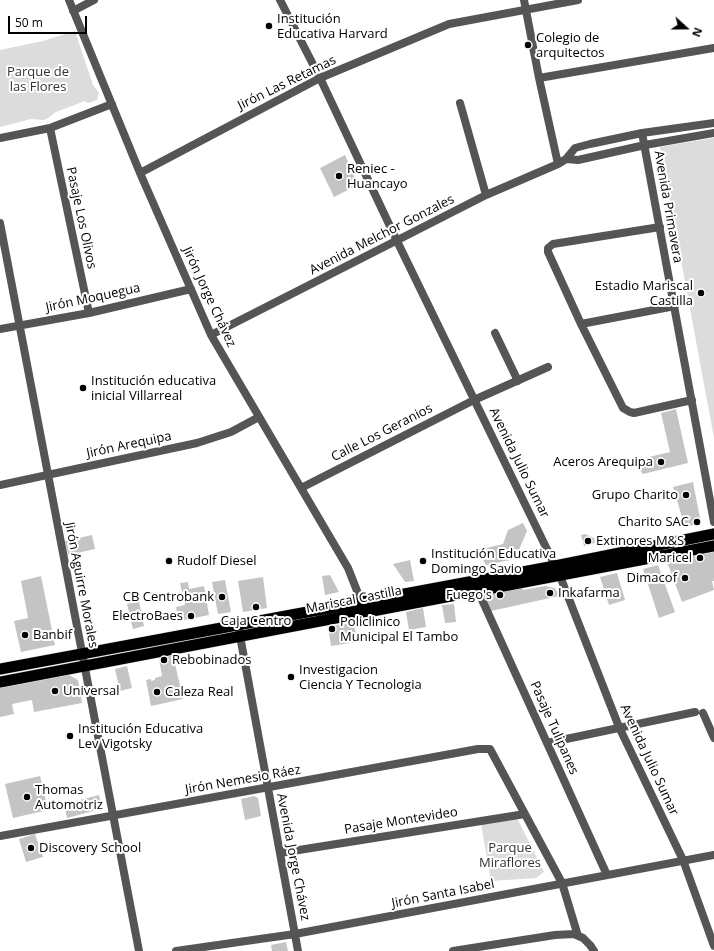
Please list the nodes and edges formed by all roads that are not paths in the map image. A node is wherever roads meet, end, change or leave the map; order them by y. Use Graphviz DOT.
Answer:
graph roads {
  1 [pos="69,0"];
  2 [pos="94,0"];
  3 [pos="280,0"];
  4 [pos="524,0"];
  5 [pos="578,0"];
  6 [pos="526,9"];
  7 [pos="73,11"];
  8 [pos="714,48"];
  9 [pos="320,78"];
  10 [pos="540,78"];
  11 [pos="112,104"];
  12 [pos="460,104"];
  13 [pos="714,123"];
  14 [pos="50,128"];
  15 [pos="642,133"];
  16 [pos="714,133"];
  17 [pos="0,138"];
  18 [pos="645,145"];
  19 [pos="566,159"];
  20 [pos="558,164"];
  21 [pos="140,173"];
  22 [pos="486,195"];
  23 [pos="0,223"];
  24 [pos="660,227"];
  25 [pos="396,241"];
  26 [pos="191,289"];
  27 [pos="674,306"];
  28 [pos="89,313"];
  29 [pos="581,324"];
  30 [pos="20,325"];
  31 [pos="0,329"];
  32 [pos="495,333"];
  33 [pos="211,335"];
  34 [pos="548,367"];
  35 [pos="518,380"];
  36 [pos="474,400"];
  37 [pos="692,400"];
  38 [pos="259,417"];
  39 [pos="48,474"];
  40 [pos="0,485"];
  41 [pos="301,488"];
  42 [pos="714,522"];
  43 [pos="714,534"];
  44 [pos="714,546"];
  45 [pos="557,571"];
  46 [pos="478,591"];
  47 [pos="363,607"];
  48 [pos="239,631"];
  49 [pos="82,654"];
  50 [pos="84,666"];
  51 [pos="0,669"];
  52 [pos="0,682"];
  53 [pos="619,727"];
  54 [pos="714,738"];
  55 [pos="547,743"];
  56 [pos="268,787"];
  57 [pos="525,814"];
  58 [pos="113,815"];
  59 [pos="0,836"];
  60 [pos="280,853"];
  61 [pos="714,855"];
  62 [pos="683,860"];
  63 [pos="607,874"];
  64 [pos="562,883"];
  65 [pos="295,934"];
  66 [pos="578,936"];
  67 [pos="714,946"];
  68 [pos="139,951"];
  69 [pos="176,951"];
  70 [pos="298,951"];
  71 [pos="453,951"];
  72 [pos="594,951"];
  1 -- 7 [label="street, Jirón Jorge Chávez"];
  2 -- 7 [label="street"];
  3 -- 9 [label="street, Avenida Julio Sumar"];
  4 -- 6 [label="street"];
  5 -- 6 [label="street, Jirón Las Retamas"];
  6 -- 9 [label="street, Jirón Las Retamas"];
  6 -- 10 [label="street"];
  7 -- 11 [label="street, Jirón Jorge Chávez"];
  8 -- 10 [label="street"];
  9 -- 21 [label="street, Jirón Las Retamas"];
  9 -- 25 [label="street, Avenida Julio Sumar"];
  10 -- 20 [label="street"];
  11 -- 14 [label="street"];
  11 -- 21 [label="street, Jirón Jorge Chávez"];
  12 -- 22 [label="street"];
  13 -- 15 [label="street, Avenida Melchor Gonzales"];
  14 -- 17 [label="street"];
  14 -- 28 [label="street, Pasaje Los Olivos"];
  15 -- 18 [label="street, Avenida Primavera"];
  15 -- 19 [label="street, Avenida Melchor Gonzales"];
  16 -- 18 [label="street"];
  18 -- 19 [label="street"];
  18 -- 24 [label="street, Avenida Primavera"];
  19 -- 20 [label="street, Avenida Melchor Gonzales"];
  20 -- 22 [label="street, Avenida Melchor Gonzales"];
  21 -- 26 [label="street, Jirón Jorge Chávez"];
  22 -- 25 [label="street, Avenida Melchor Gonzales"];
  23 -- 30 [label="street, Jirón Aguirre Morales"];
  24 -- 27 [label="street, Avenida Primavera"];
  24 -- 29 [label="street"];
  25 -- 33 [label="street, Avenida Melchor Gonzales"];
  25 -- 36 [label="street, Avenida Julio Sumar"];
  26 -- 28 [label="street, Jirón Moquegua"];
  26 -- 33 [label="street, Jirón Jorge Chávez"];
  27 -- 29 [label="street"];
  27 -- 37 [label="street, Avenida Primavera"];
  28 -- 30 [label="street, Jirón Moquegua"];
  29 -- 37 [label="street"];
  30 -- 31 [label="street, Jirón Moquegua"];
  30 -- 39 [label="street, Jirón Aguirre Morales"];
  32 -- 35 [label="street"];
  33 -- 38 [label="street, Jirón Jorge Chávez"];
  34 -- 35 [label="street, Calle Los Geranios"];
  35 -- 36 [label="street, Calle Los Geranios"];
  36 -- 41 [label="street, Calle Los Geranios"];
  36 -- 45 [label="street, Avenida Julio Sumar"];
  37 -- 42 [label="street, Avenida Primavera"];
  38 -- 39 [label="street, Jirón Arequipa"];
  38 -- 41 [label="street, Jirón Jorge Chávez"];
  39 -- 40 [label="street, Jirón Arequipa"];
  39 -- 49 [label="street, Jirón Aguirre Morales"];
  41 -- 47 [label="street, Jirón Jorge Chávez"];
  43 -- 45 [label="highway"];
  44 -- 45 [label="highway, Mariscal Castilla"];
  45 -- 46 [label="highway, Mariscal Castilla"];
  45 -- 47 [label="highway, Mariscal Castilla"];
  45 -- 53 [label="street, Avenida Julio Sumar"];
  46 -- 47 [label="highway, Mariscal Castilla"];
  46 -- 55 [label="street, Pasaje Tulipanes"];
  47 -- 48 [label="highway, Mariscal Castilla"];
  48 -- 49 [label="highway, Mariscal Castilla"];
  48 -- 50 [label="highway, Mariscal Castilla"];
  48 -- 56 [label="street, Avenida Jorge Chávez"];
  49 -- 50 [label="street, Jirón Aguirre Morales"];
  49 -- 51 [label="highway, Mariscal Castilla"];
  50 -- 52 [label="highway, Mariscal Castilla"];
  50 -- 58 [label="street, Jirón Aguirre Morales"];
  53 -- 54 [label="street"];
  53 -- 55 [label="street"];
  53 -- 62 [label="street, Avenida Julio Sumar"];
  55 -- 63 [label="street, Pasaje Tulipanes"];
  56 -- 57 [label="street, Jirón Nemesio Ráez"];
  56 -- 58 [label="street, Jirón Nemesio Ráez"];
  56 -- 60 [label="street, Avenida Jorge Chávez"];
  57 -- 60 [label="street, Pasaje Montevideo"];
  57 -- 64 [label="street"];
  58 -- 59 [label="street, Jirón Nemesio Ráez"];
  58 -- 68 [label="street, Jirón Aguirre Morales"];
  60 -- 65 [label="street, Avenida Jorge Chávez"];
  61 -- 62 [label="street, Jirón Santa Isabel"];
  62 -- 63 [label="street, Jirón Santa Isabel"];
  62 -- 67 [label="street, Avenida Julio Sumar"];
  63 -- 64 [label="street, Jirón Santa Isabel"];
  64 -- 65 [label="street, Jirón Santa Isabel"];
  64 -- 66 [label="street"];
  65 -- 69 [label="street, Jirón Santa Isabel"];
  65 -- 70 [label="street, Avenida Jorge Chávez"];
  66 -- 71 [label="street"];
  66 -- 72 [label="street"];
}
